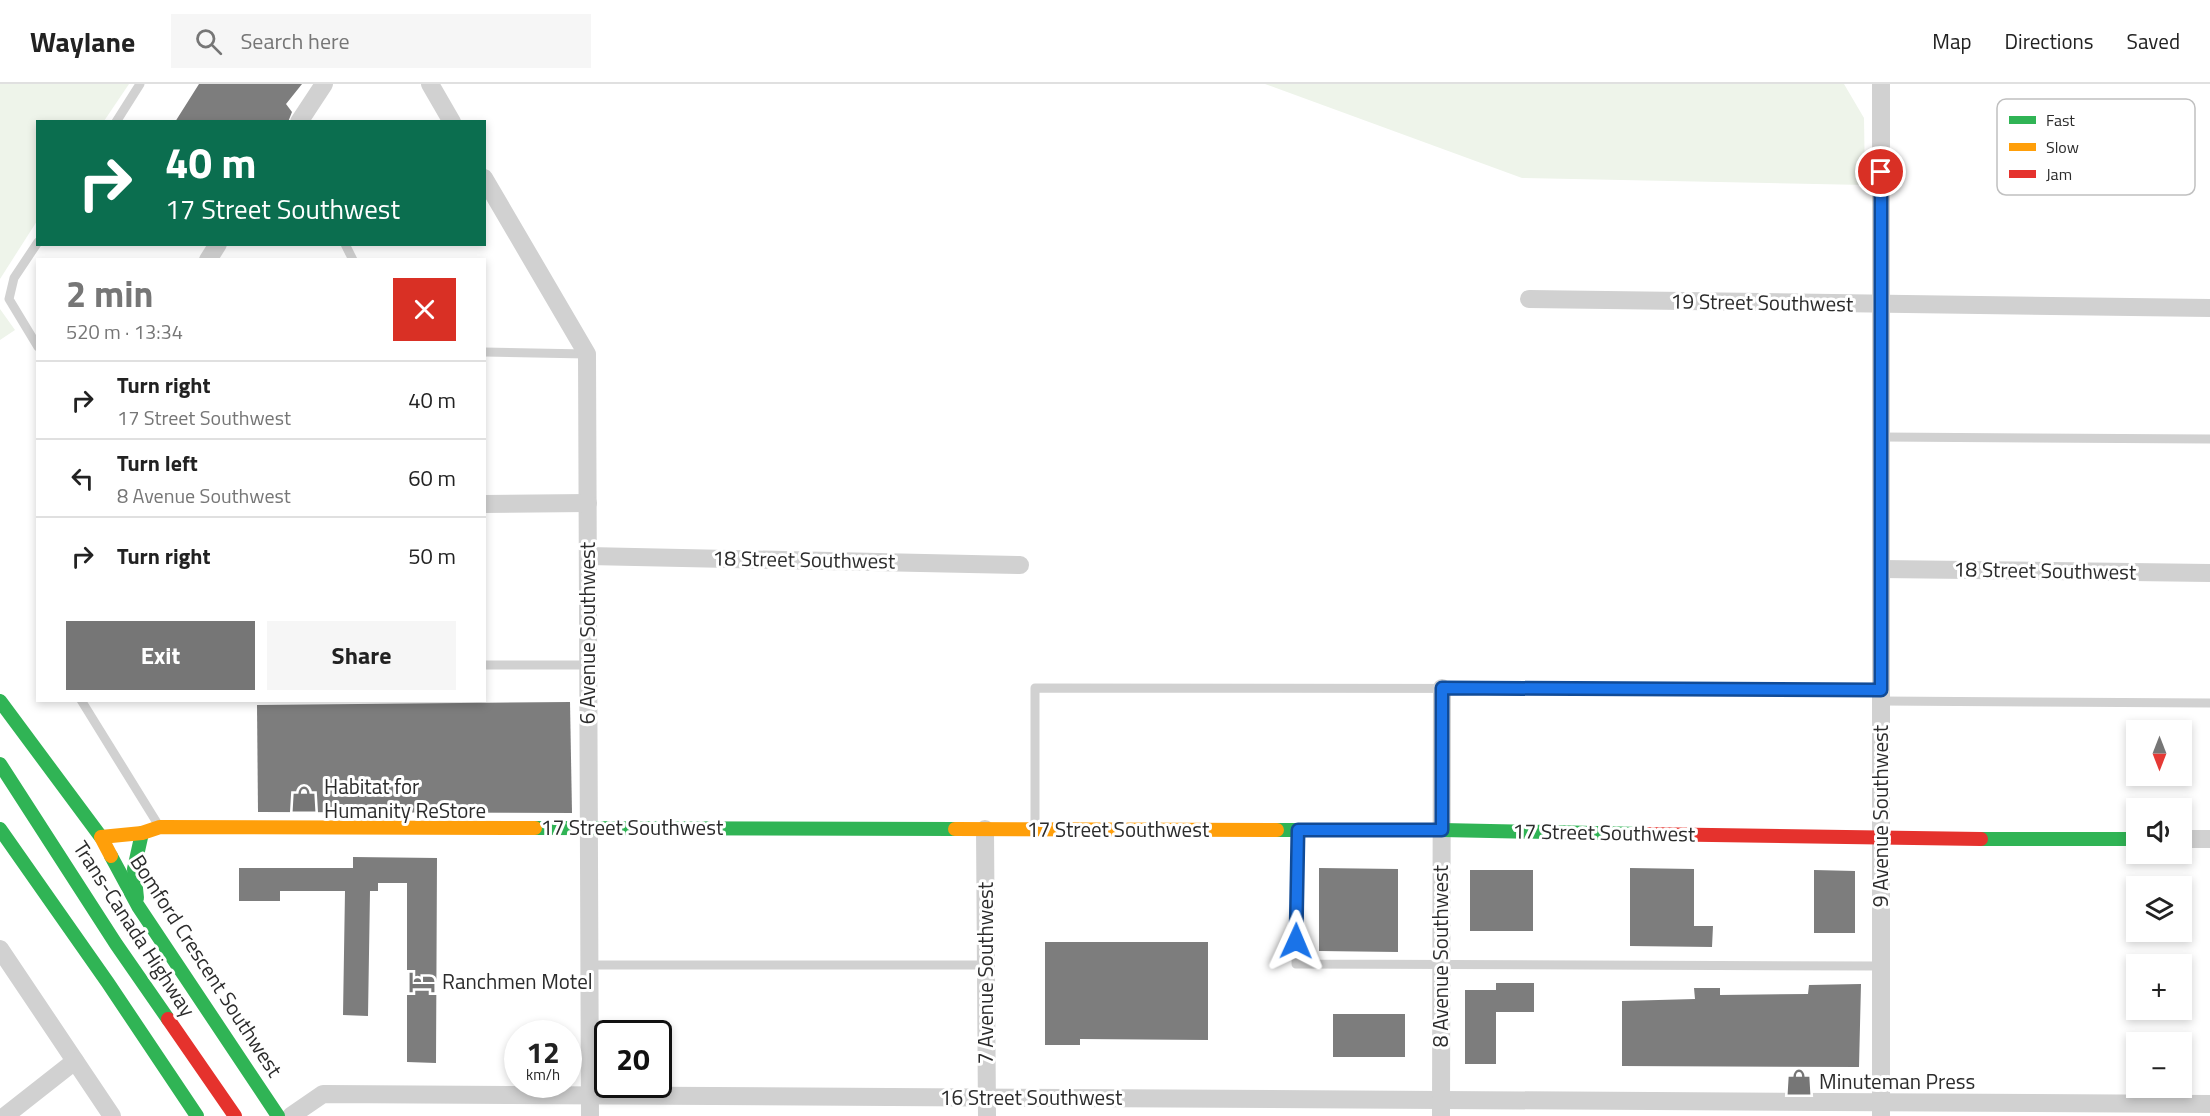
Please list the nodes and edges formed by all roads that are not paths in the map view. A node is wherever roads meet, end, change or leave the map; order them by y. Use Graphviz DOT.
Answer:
graph roads {
  1 [pos="140,84"];
  2 [pos="324,84"];
  3 [pos="430,84"];
  4 [pos="1881,84"];
  5 [pos="117,120"];
  6 [pos="300,120"];
  7 [pos="451,120"];
  8 [pos="486,181"];
  9 [pos="36,245"];
  10 [pos="1529,300"];
  11 [pos="1881,305"];
  12 [pos="2210,308"];
  13 [pos="36,344"];
  14 [pos="486,352"];
  15 [pos="587,354"];
  16 [pos="1881,437"];
  17 [pos="2210,439"];
  18 [pos="588,503"];
  19 [pos="486,504"];
  20 [pos="588,556"];
  21 [pos="1020,565"];
  22 [pos="1881,569"];
  23 [pos="2210,573"];
  24 [pos="486,665"];
  25 [pos="588,665"];
  26 [pos="1442,688"];
  27 [pos="1881,695"];
  28 [pos="0,700"];
  29 [pos="82,702"];
  30 [pos="2210,703"];
  31 [pos="0,764"];
  32 [pos="160,828"];
  33 [pos="589,828"];
  34 [pos="0,829"];
  35 [pos="985,829"];
  36 [pos="1035,830"];
  37 [pos="1298,830"];
  38 [pos="1442,830"];
  39 [pos="142,833"];
  40 [pos="101,837"];
  41 [pos="1882,839"];
  42 [pos="2126,839"];
  43 [pos="2192,839"];
  44 [pos="2210,839"];
  45 [pos="138,906"];
  46 [pos="0,949"];
  47 [pos="1442,964"];
  48 [pos="590,966"];
  49 [pos="986,966"];
  50 [pos="1881,966"];
  51 [pos="75,1061"];
  52 [pos="590,1096"];
  53 [pos="2210,1104"];
  54 [pos="987,1107"];
  55 [pos="1441,1108"];
  56 [pos="1881,1109"];
  57 [pos="5,1116"];
  58 [pos="112,1116"];
  59 [pos="197,1116"];
  60 [pos="235,1116"];
  61 [pos="278,1116"];
  62 [pos="291,1116"];
  63 [pos="590,1116"];
  1 -- 5 [label="lane"];
  2 -- 6 [label="street"];
  3 -- 7 [label="street"];
  4 -- 11 [label="street, 9 Avenue Southwest"];
  8 -- 15 [label="street, 6 Avenue Southwest"];
  9 -- 13 [label="lane"];
  10 -- 11 [label="street, 19 Street Southwest"];
  11 -- 12 [label="street, 19 Street Southwest"];
  11 -- 16 [label="street, 9 Avenue Southwest"];
  14 -- 15 [label="lane"];
  15 -- 18 [label="street, 6 Avenue Southwest"];
  16 -- 17 [label="lane"];
  16 -- 22 [label="street, 9 Avenue Southwest"];
  18 -- 19 [label="street"];
  18 -- 20 [label="street, 6 Avenue Southwest"];
  20 -- 21 [label="street, 18 Street Southwest"];
  20 -- 25 [label="street, 6 Avenue Southwest"];
  22 -- 23 [label="street, 18 Street Southwest"];
  22 -- 27 [label="street, 9 Avenue Southwest"];
  24 -- 25 [label="lane"];
  25 -- 33 [label="street, 6 Avenue Southwest"];
  26 -- 27 [label="lane"];
  26 -- 36 [label="lane"];
  26 -- 38 [label="street, 8 Avenue Southwest"];
  27 -- 30 [label="lane"];
  27 -- 41 [label="street, 9 Avenue Southwest"];
  28 -- 40 [label="main road, Bomford Crescent Southwest"];
  29 -- 32 [label="lane, Bomford Crescent Southwest"];
  31 -- 60 [label="main road, Trans-Canada Highway"];
  32 -- 33 [label="main road, 17 Street Southwest"];
  32 -- 39 [label="main road, 17 Street Southwest"];
  33 -- 35 [label="main road, 17 Street Southwest"];
  33 -- 48 [label="street, 6 Avenue Southwest"];
  34 -- 59 [label="main road"];
  35 -- 36 [label="main road, 17 Street Southwest"];
  35 -- 49 [label="street, 7 Avenue Southwest"];
  36 -- 37 [label="main road, 17 Street Southwest"];
  37 -- 38 [label="main road, 17 Street Southwest"];
  37 -- 47 [label="lane"];
  38 -- 41 [label="main road, 17 Street Southwest"];
  38 -- 47 [label="street, 8 Avenue Southwest"];
  39 -- 40 [label="main road, 17 Street Southwest"];
  39 -- 45 [label="main road"];
  40 -- 45 [label="main road, Bomford Crescent Southwest"];
  41 -- 42 [label="main road, 17 Street Southwest"];
  41 -- 50 [label="street, 9 Avenue Southwest"];
  43 -- 44 [label="street"];
  45 -- 61 [label="main road, Bomford Crescent Southwest"];
  46 -- 51 [label="street"];
  47 -- 50 [label="lane"];
  47 -- 55 [label="street, 8 Avenue Southwest"];
  48 -- 49 [label="lane"];
  48 -- 52 [label="street, 6 Avenue Southwest"];
  49 -- 54 [label="street, 7 Avenue Southwest"];
  50 -- 56 [label="street, 9 Avenue Southwest"];
  51 -- 57 [label="street"];
  51 -- 58 [label="street"];
  52 -- 54 [label="street, 16 Street Southwest"];
  52 -- 62 [label="street, 16 Street Southwest"];
  52 -- 63 [label="street, 6 Avenue Southwest"];
  53 -- 56 [label="street, 16 Street Southwest"];
  54 -- 55 [label="street, 16 Street Southwest"];
  55 -- 56 [label="street, 16 Street Southwest"];
}
